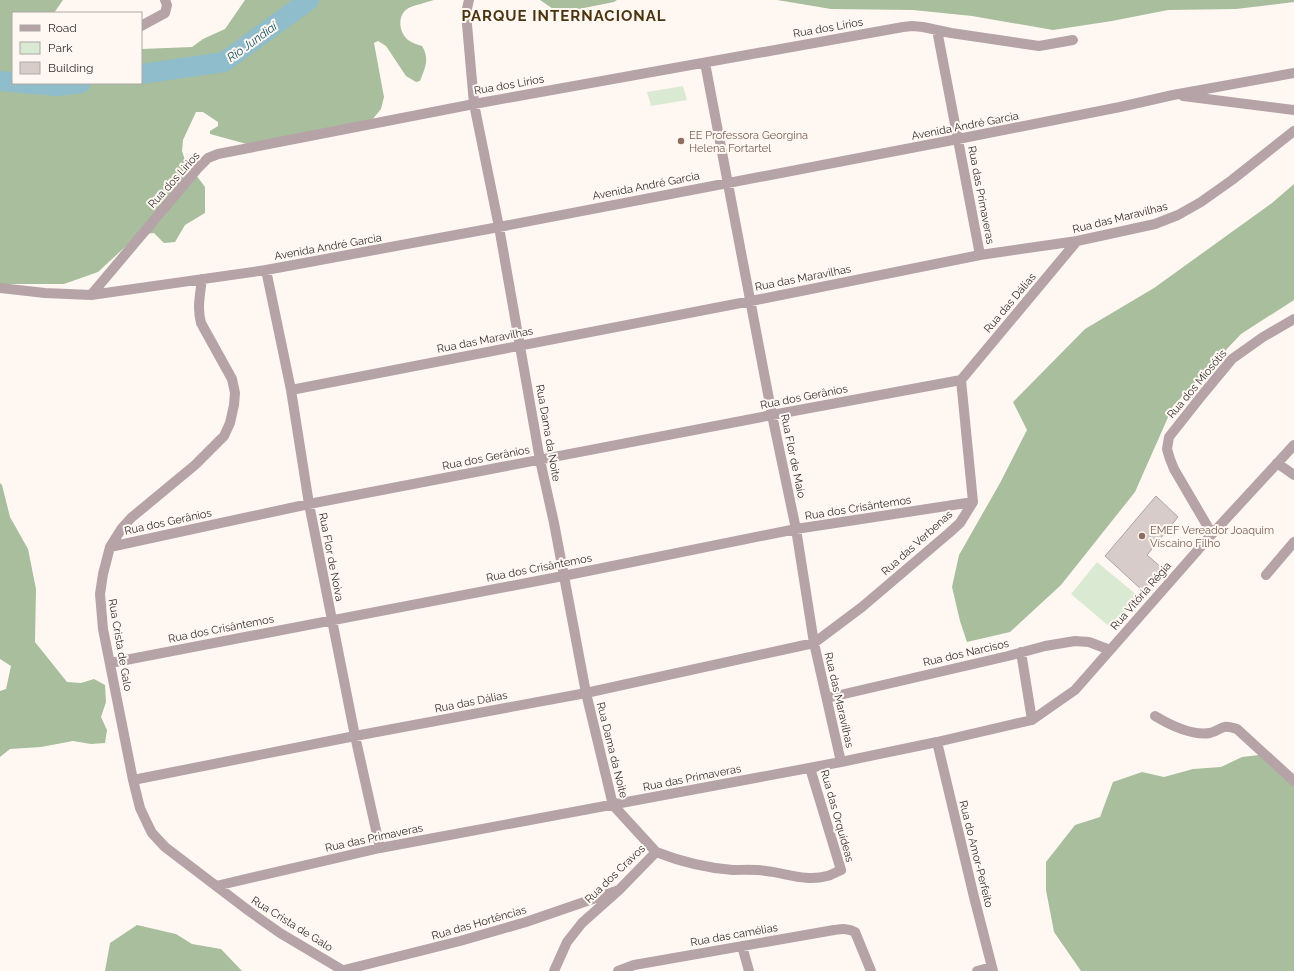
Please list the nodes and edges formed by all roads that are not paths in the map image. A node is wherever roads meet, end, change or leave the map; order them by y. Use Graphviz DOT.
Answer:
graph roads {
  1 [pos="165,0"];
  2 [pos="468,0"];
  3 [pos="142,25"];
  4 [pos="937,30"];
  5 [pos="1073,40"];
  6 [pos="705,63"];
  7 [pos="1294,73"];
  8 [pos="1173,95"];
  9 [pos="474,104"];
  10 [pos="1294,110"];
  11 [pos="1294,131"];
  12 [pos="958,140"];
  13 [pos="727,183"];
  14 [pos="499,227"];
  15 [pos="1077,241"];
  16 [pos="980,255"];
  17 [pos="266,270"];
  18 [pos="202,279"];
  19 [pos="0,288"];
  20 [pos="91,295"];
  21 [pos="751,301"];
  22 [pos="1294,319"];
  23 [pos="520,346"];
  24 [pos="962,380"];
  25 [pos="290,390"];
  26 [pos="772,415"];
  27 [pos="1294,445"];
  28 [pos="540,460"];
  29 [pos="1277,463"];
  30 [pos="1294,475"];
  31 [pos="973,502"];
  32 [pos="309,504"];
  33 [pos="796,529"];
  34 [pos="1212,534"];
  35 [pos="1294,542"];
  36 [pos="110,547"];
  37 [pos="1266,575"];
  38 [pos="563,576"];
  39 [pos="332,620"];
  40 [pos="814,643"];
  41 [pos="1110,650"];
  42 [pos="1021,652"];
  43 [pos="110,663"];
  44 [pos="586,693"];
  45 [pos="827,698"];
  46 [pos="1154,716"];
  47 [pos="1032,720"];
  48 [pos="355,736"];
  49 [pos="937,742"];
  50 [pos="842,762"];
  51 [pos="810,768"];
  52 [pos="133,780"];
  53 [pos="1294,781"];
  54 [pos="613,805"];
  55 [pos="380,848"];
  56 [pos="656,852"];
  57 [pos="841,870"];
  58 [pos="216,886"];
  59 [pos="619,890"];
  60 [pos="742,946"];
  61 [pos="635,968"];
  62 [pos="992,969"];
  63 [pos="344,971"];
  64 [pos="554,971"];
  65 [pos="618,971"];
  66 [pos="749,971"];
  67 [pos="871,971"];
  68 [pos="977,971"];
  1 -- 3 [label="street"];
  2 -- 9 [label="street, Rua Dama da Noite"];
  4 -- 5 [label="street, Rua dos Lirios"];
  4 -- 6 [label="street, Rua dos Lirios"];
  4 -- 12 [label="street, Rua das Primaveras"];
  6 -- 9 [label="street, Rua dos Lirios"];
  6 -- 13 [label="street, Rua Flor de Maio"];
  7 -- 8 [label="street, Avenida André Garcia"];
  8 -- 10 [label="street"];
  8 -- 12 [label="street, Avenida André Garcia"];
  9 -- 14 [label="street, Rua Dama da Noite"];
  9 -- 20 [label="street, Rua dos Lirios"];
  11 -- 15 [label="street, Rua das Maravilhas"];
  12 -- 13 [label="street, Avenida André Garcia"];
  12 -- 16 [label="street, Rua das Primaveras"];
  13 -- 14 [label="street, Avenida André Garcia"];
  13 -- 21 [label="street, Rua Flor de Maio"];
  14 -- 17 [label="street, Avenida André Garcia"];
  14 -- 23 [label="street, Rua Dama da Noite"];
  15 -- 16 [label="street, Rua das Maravilhas"];
  15 -- 24 [label="street, Rua das Dálias"];
  16 -- 21 [label="street, Rua das Maravilhas"];
  17 -- 18 [label="street, Avenida André Garcia"];
  17 -- 25 [label="street, Rua Flor de Noiva"];
  18 -- 20 [label="street, Avenida André Garcia"];
  18 -- 36 [label="street, Rua Crista de Galo"];
  19 -- 20 [label="street, Avenida André Garcia"];
  21 -- 23 [label="street, Rua das Maravilhas"];
  21 -- 26 [label="street, Rua Flor de Maio"];
  22 -- 34 [label="street, Rua dos Miosótis"];
  23 -- 25 [label="street, Rua das Maravilhas"];
  23 -- 28 [label="street, Rua Dama da Noite"];
  24 -- 26 [label="street, Rua dos Gerânios"];
  24 -- 31 [label="street"];
  25 -- 32 [label="street, Rua Flor de Noiva"];
  26 -- 28 [label="street, Rua dos Gerânios"];
  26 -- 33 [label="street, Rua Flor de Maio"];
  27 -- 29 [label="street, Rua Vitória Régia"];
  28 -- 32 [label="street, Rua dos Gerânios"];
  28 -- 38 [label="street, Rua Dama da Noite"];
  29 -- 30 [label="street"];
  29 -- 34 [label="street, Rua Vitória Régia"];
  31 -- 33 [label="street, Rua dos Crisântemos"];
  31 -- 40 [label="street, Rua das Verbenas"];
  32 -- 36 [label="street, Rua dos Gerânios"];
  32 -- 39 [label="street, Rua Flor de Noiva"];
  33 -- 38 [label="street, Rua dos Crisântemos"];
  33 -- 40 [label="street, Rua Flor de Maio"];
  34 -- 41 [label="street, Rua Vitória Régia"];
  35 -- 37 [label="street"];
  36 -- 43 [label="street, Rua Crista de Galo"];
  38 -- 39 [label="street, Rua dos Crisântemos"];
  38 -- 44 [label="street, Rua Dama da Noite"];
  39 -- 43 [label="street, Rua dos Crisântemos"];
  39 -- 48 [label="street, Rua Flor de Noiva"];
  40 -- 44 [label="street, Rua das Dálias"];
  40 -- 45 [label="street, Rua das Maravilhas"];
  41 -- 42 [label="street, Rua dos Narcisos"];
  41 -- 47 [label="street, Rua Vitória Régia"];
  42 -- 45 [label="street, Rua dos Narcisos"];
  42 -- 47 [label="street"];
  43 -- 52 [label="street, Rua Crista de Galo"];
  44 -- 48 [label="street, Rua das Dálias"];
  44 -- 54 [label="street, Rua Dama da Noite"];
  45 -- 50 [label="street, Rua das Maravilhas"];
  46 -- 53 [label="street"];
  47 -- 49 [label="street, Rua das Primaveras"];
  48 -- 52 [label="street, Rua das Dálias"];
  48 -- 55 [label="street, Rua Flor de Noiva"];
  49 -- 50 [label="street, Rua das Primaveras"];
  49 -- 62 [label="street, Rua do Amor-Perfeito"];
  50 -- 51 [label="street, Rua das Primaveras"];
  51 -- 54 [label="street, Rua das Primaveras"];
  51 -- 57 [label="street, Rua das Orquídeas"];
  52 -- 58 [label="street, Rua Crista de Galo"];
  54 -- 55 [label="street, Rua das Primaveras"];
  54 -- 56 [label="street, Rua Dama da Noite"];
  55 -- 58 [label="street, Rua das Primaveras"];
  56 -- 57 [label="street, Rua dos Cravos"];
  56 -- 59 [label="street, Rua dos Cravos"];
  58 -- 63 [label="street, Rua Crista de Galo"];
  59 -- 63 [label="street, Rua das Hortências"];
  59 -- 64 [label="street, Rua dos Cravos"];
  60 -- 61 [label="street, Rua das camélias"];
  60 -- 66 [label="street"];
  60 -- 67 [label="street, Rua das camélias"];
  61 -- 65 [label="street, Rua das camélias"];
  62 -- 68 [label="street"];
}
